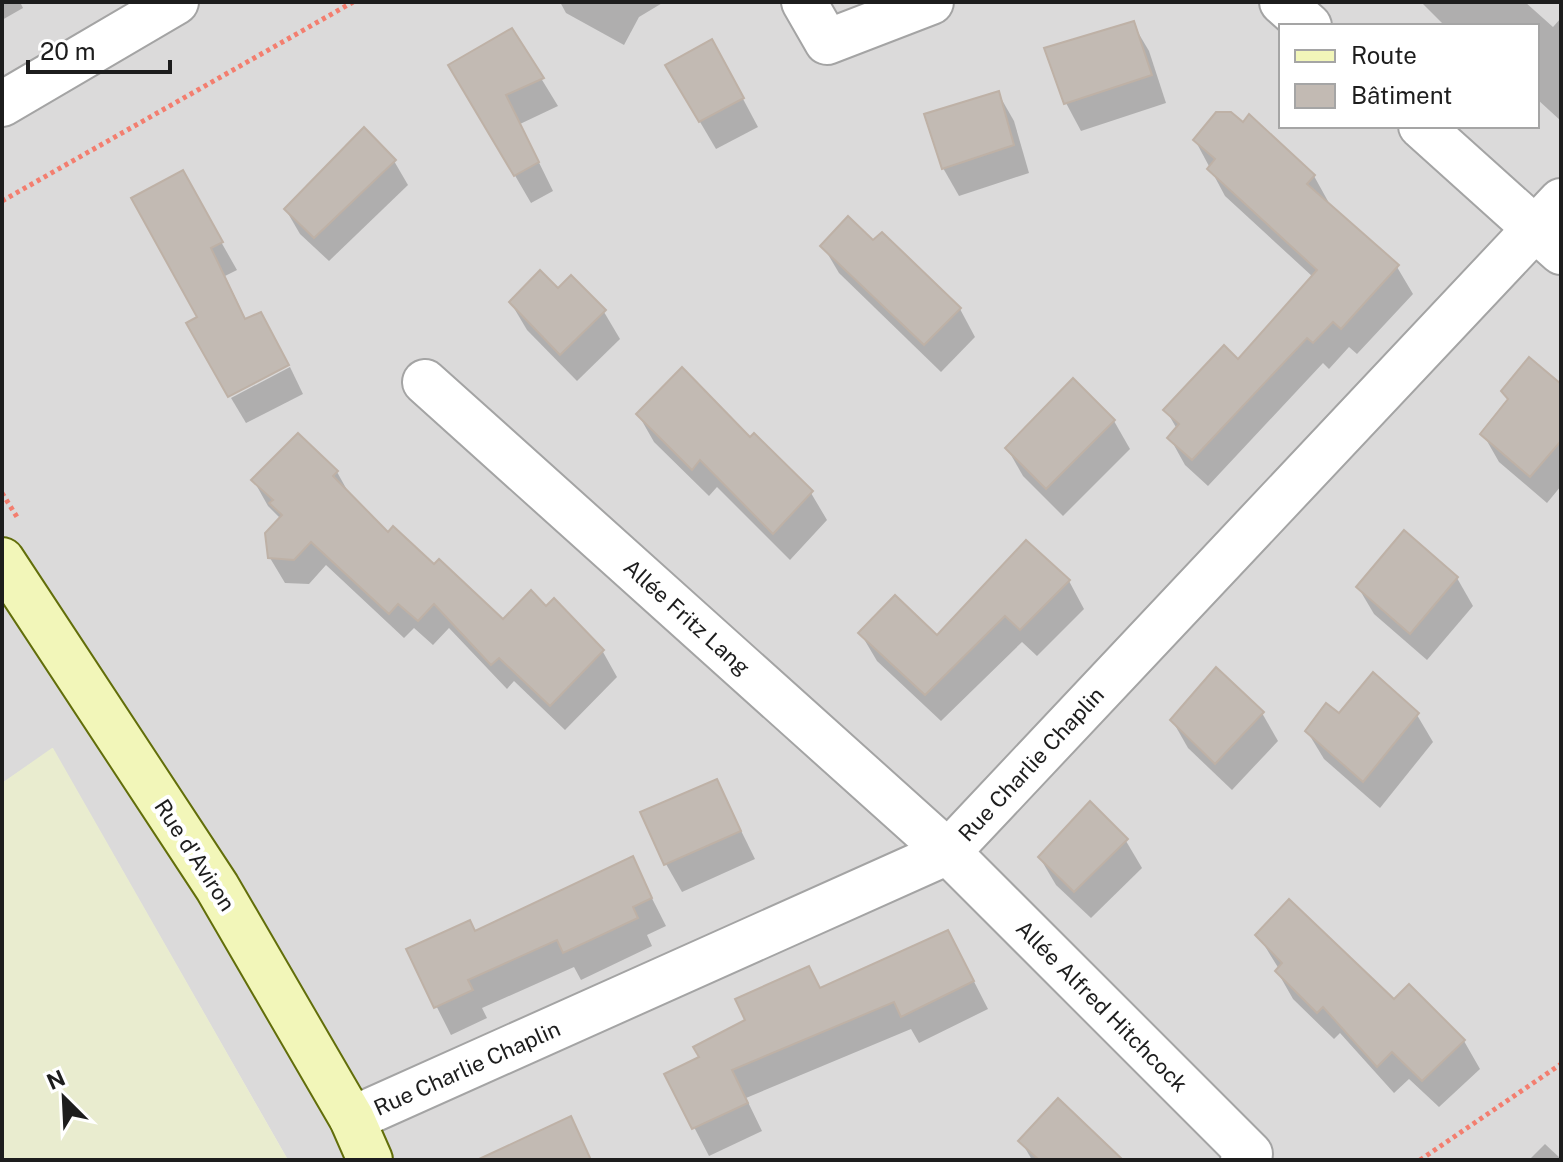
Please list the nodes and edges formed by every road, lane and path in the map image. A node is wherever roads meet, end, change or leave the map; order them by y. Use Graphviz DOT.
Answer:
graph roads {
  1 [pos="176,2"];
  2 [pos="353,2"];
  3 [pos="804,2"];
  4 [pos="931,2"];
  5 [pos="1282,2"];
  6 [pos="1307,24"];
  7 [pos="2,104"];
  8 [pos="1424,128"];
  9 [pos="2,201"];
  10 [pos="1552,227"];
  11 [pos="425,382"];
  12 [pos="2,560"];
  13 [pos="948,852"];
  14 [pos="1561,1064"];
  15 [pos="352,1119"];
  16 [pos="1250,1158"];
  17 [pos="370,1160"];
  18 [pos="1420,1160"];
  1 -- 7 [label="street"];
  2 -- 9 [label="path"];
  3 -- 4 [label="street"];
  5 -- 6 [label="street"];
  8 -- 10 [label="street"];
  10 -- 13 [label="street, Rue Charlie Chaplin"];
  11 -- 13 [label="street, Allée Fritz Lang"];
  12 -- 15 [label="street, Rue d'Aviron"];
  13 -- 15 [label="street, Rue Charlie Chaplin"];
  13 -- 16 [label="street, Allée Alfred Hitchcock"];
  14 -- 18 [label="path"];
  15 -- 17 [label="street, Rue d'Aviron"];
}
